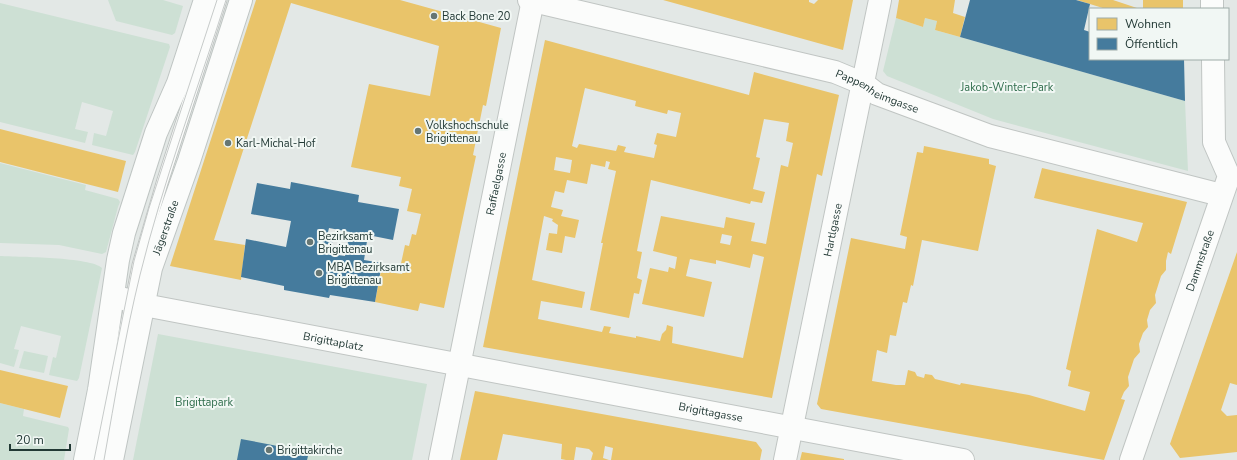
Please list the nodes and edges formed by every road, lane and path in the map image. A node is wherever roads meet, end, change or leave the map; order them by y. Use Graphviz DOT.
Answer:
graph roads {
  1 [pos="205,0"];
  2 [pos="221,0"];
  3 [pos="241,0"];
  4 [pos="532,0"];
  5 [pos="880,0"];
  6 [pos="1213,60"];
  7 [pos="864,84"];
  8 [pos="1229,181"];
  9 [pos="129,301"];
  10 [pos="458,366"];
  11 [pos="792,427"];
  12 [pos="85,460"];
  13 [pos="99,460"];
  14 [pos="112,460"];
  15 [pos="440,460"];
  16 [pos="785,460"];
  17 [pos="963,460"];
  18 [pos="1131,460"];
  1 -- 9 [label="street, Jägerstraße"];
  2 -- 9 [label="lane, Jägerstraße"];
  3 -- 9 [label="street, Jägerstraße"];
  4 -- 7 [label="street, Pappenheimgasse"];
  4 -- 10 [label="street, Raffaelgasse"];
  5 -- 7 [label="street, Hartlgasse"];
  6 -- 8 [label="street"];
  7 -- 8 [label="street, Pappenheimgasse"];
  7 -- 11 [label="street, Hartlgasse"];
  8 -- 18 [label="street, Dammstraße"];
  9 -- 10 [label="street, Brigittaplatz"];
  9 -- 12 [label="street, Jägerstraße"];
  9 -- 13 [label="lane, Jägerstraße"];
  9 -- 14 [label="street, Jägerstraße"];
  10 -- 11 [label="street, Brigittagasse"];
  10 -- 15 [label="street"];
  11 -- 16 [label="street, Hartlgasse"];
  11 -- 17 [label="street, Brigittagasse"];
}
